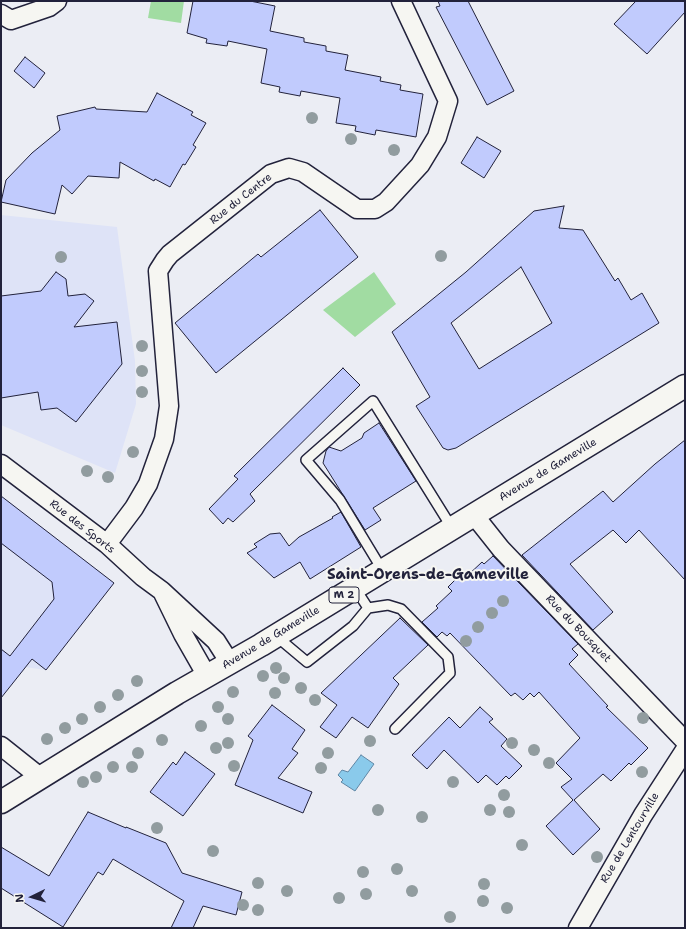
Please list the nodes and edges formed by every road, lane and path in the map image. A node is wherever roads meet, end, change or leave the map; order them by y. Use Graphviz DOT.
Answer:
graph roads {
  1 [pos="58,1"];
  2 [pos="401,1"];
  3 [pos="1,14"];
  4 [pos="685,386"];
  5 [pos="1,464"];
  6 [pos="474,515"];
  7 [pos="452,528"];
  8 [pos="107,544"];
  9 [pos="383,571"];
  10 [pos="355,588"];
  11 [pos="162,591"];
  12 [pos="368,608"];
  13 [pos="276,636"];
  14 [pos="230,663"];
  15 [pos="207,676"];
  16 [pos="395,729"];
  17 [pos="685,741"];
  18 [pos="1,746"];
  19 [pos="685,750"];
  20 [pos="40,777"];
  21 [pos="1,802"];
  22 [pos="578,928"];
  1 -- 3 [label="street"];
  2 -- 8 [label="street, Rue du Centre"];
  4 -- 6 [label="main road, Avenue de Gameville / M 2"];
  5 -- 8 [label="street, Rue des Sports"];
  6 -- 7 [label="main road, Avenue de Gameville / M 2"];
  6 -- 17 [label="street, Rue du Bousquet"];
  7 -- 9 [label="main road, Avenue de Gameville / M 2"];
  7 -- 9 [label="lane"];
  8 -- 11 [label="street, Rue des Sports"];
  9 -- 10 [label="main road, Avenue de Gameville / M 2"];
  10 -- 12 [label="lane"];
  10 -- 13 [label="main road, Avenue de Gameville / M 2"];
  11 -- 14 [label="street, Rue des Sports"];
  11 -- 15 [label="street, Rue des Sports"];
  12 -- 13 [label="lane"];
  12 -- 16 [label="lane"];
  13 -- 14 [label="main road, Avenue de Gameville / M 2"];
  14 -- 15 [label="main road, Avenue de Gameville / M 2"];
  15 -- 20 [label="main road, Avenue de Gameville / M 2"];
  18 -- 20 [label="street"];
  19 -- 22 [label="street, Rue de Lentourville"];
  20 -- 21 [label="main road, Avenue de Gameville / M 2"];
}
